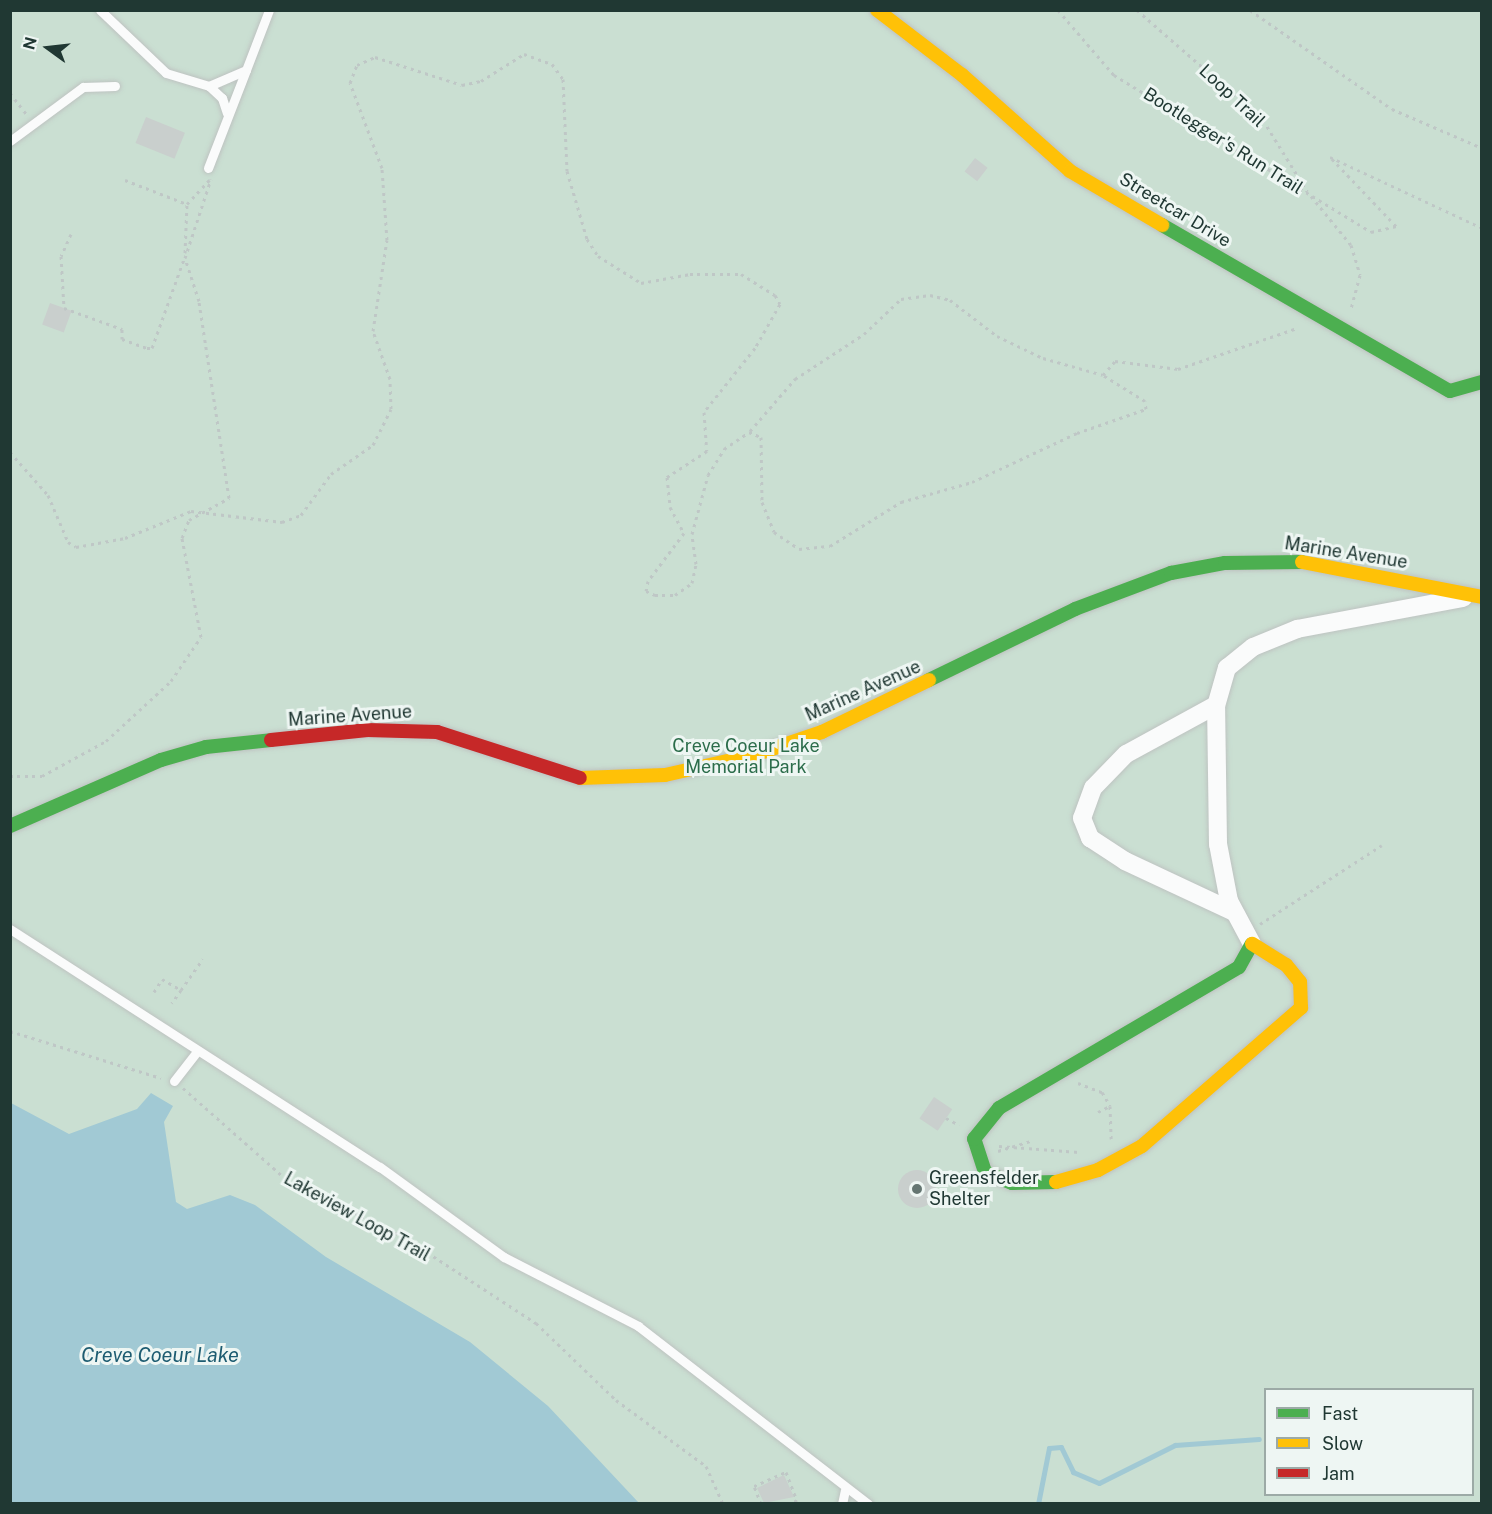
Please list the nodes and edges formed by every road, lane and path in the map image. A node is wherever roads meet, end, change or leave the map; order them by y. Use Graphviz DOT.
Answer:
graph roads {
  1 [pos="100,10"];
  2 [pos="269,10"];
  3 [pos="877,10"];
  4 [pos="1058,10"];
  5 [pos="1137,10"];
  6 [pos="1250,10"];
  7 [pos="246,70"];
  8 [pos="115,86"];
  9 [pos="209,86"];
  10 [pos="227,113"];
  11 [pos="10,141"];
  12 [pos="1482,148"];
  13 [pos="208,168"];
  14 [pos="125,180"];
  15 [pos="1309,193"];
  16 [pos="187,204"];
  17 [pos="1482,228"];
  18 [pos="71,234"];
  19 [pos="185,258"];
  20 [pos="1324,321"];
  21 [pos="1103,375"];
  22 [pos="1482,382"];
  23 [pos="749,432"];
  24 [pos="10,452"];
  25 [pos="203,512"];
  26 [pos="1478,597"];
  27 [pos="1216,705"];
  28 [pos="10,776"];
  29 [pos="10,826"];
  30 [pos="1382,845"];
  31 [pos="1234,912"];
  32 [pos="10,929"];
  33 [pos="1249,939"];
  34 [pos="203,959"];
  35 [pos="181,990"];
  36 [pos="154,992"];
  37 [pos="172,1003"];
  38 [pos="10,1031"];
  39 [pos="197,1052"];
  40 [pos="174,1081"];
  41 [pos="1078,1083"];
  42 [pos="1110,1106"];
  43 [pos="1098,1112"];
  44 [pos="946,1118"];
  45 [pos="976,1134"];
  46 [pos="1033,1140"];
  47 [pos="1110,1142"];
  48 [pos="1010,1149"];
  49 [pos="1092,1150"];
  50 [pos="976,1156"];
  51 [pos="845,1490"];
  52 [pos="723,1503"];
  53 [pos="761,1503"];
  54 [pos="789,1503"];
  55 [pos="842,1503"];
  56 [pos="868,1503"];
  1 -- 9 [label="lane"];
  2 -- 7 [label="lane"];
  3 -- 20 [label="street, Streetcar Drive"];
  4 -- 15 [label="path, Bootlegger's Run Trail"];
  5 -- 15 [label="path, Loop Trail"];
  6 -- 12 [label="path"];
  7 -- 9 [label="lane"];
  7 -- 10 [label="lane"];
  8 -- 11 [label="lane"];
  9 -- 10 [label="lane"];
  10 -- 13 [label="lane"];
  14 -- 16 [label="path"];
  15 -- 17 [label="path, Loop Trail"];
  15 -- 20 [label="path, Bootlegger's Run Trail"];
  16 -- 19 [label="path"];
  16 -- 19 [label="path"];
  18 -- 19 [label="path"];
  19 -- 25 [label="path"];
  20 -- 21 [label="path, Bootlegger's Run Trail"];
  20 -- 22 [label="street, Streetcar Drive"];
  21 -- 23 [label="path"];
  21 -- 23 [label="path"];
  23 -- 25 [label="path"];
  24 -- 25 [label="path"];
  25 -- 28 [label="path"];
  26 -- 27 [label="street"];
  26 -- 29 [label="street, Marine Avenue"];
  27 -- 31 [label="street"];
  27 -- 31 [label="street"];
  30 -- 33 [label="path"];
  31 -- 33 [label="street"];
  32 -- 39 [label="lane"];
  33 -- 45 [label="street"];
  33 -- 50 [label="street"];
  34 -- 35 [label="path"];
  35 -- 36 [label="path"];
  35 -- 37 [label="path"];
  38 -- 40 [label="path"];
  39 -- 40 [label="lane"];
  39 -- 51 [label="lane"];
  40 -- 52 [label="path, Lakeview Loop Trail"];
  41 -- 42 [label="path"];
  42 -- 43 [label="path"];
  42 -- 47 [label="path"];
  44 -- 45 [label="path"];
  45 -- 48 [label="path"];
  45 -- 50 [label="street"];
  46 -- 48 [label="path"];
  48 -- 49 [label="path"];
  48 -- 50 [label="path"];
  51 -- 55 [label="lane"];
  51 -- 56 [label="lane"];
  53 -- 54 [label="path"];
}
